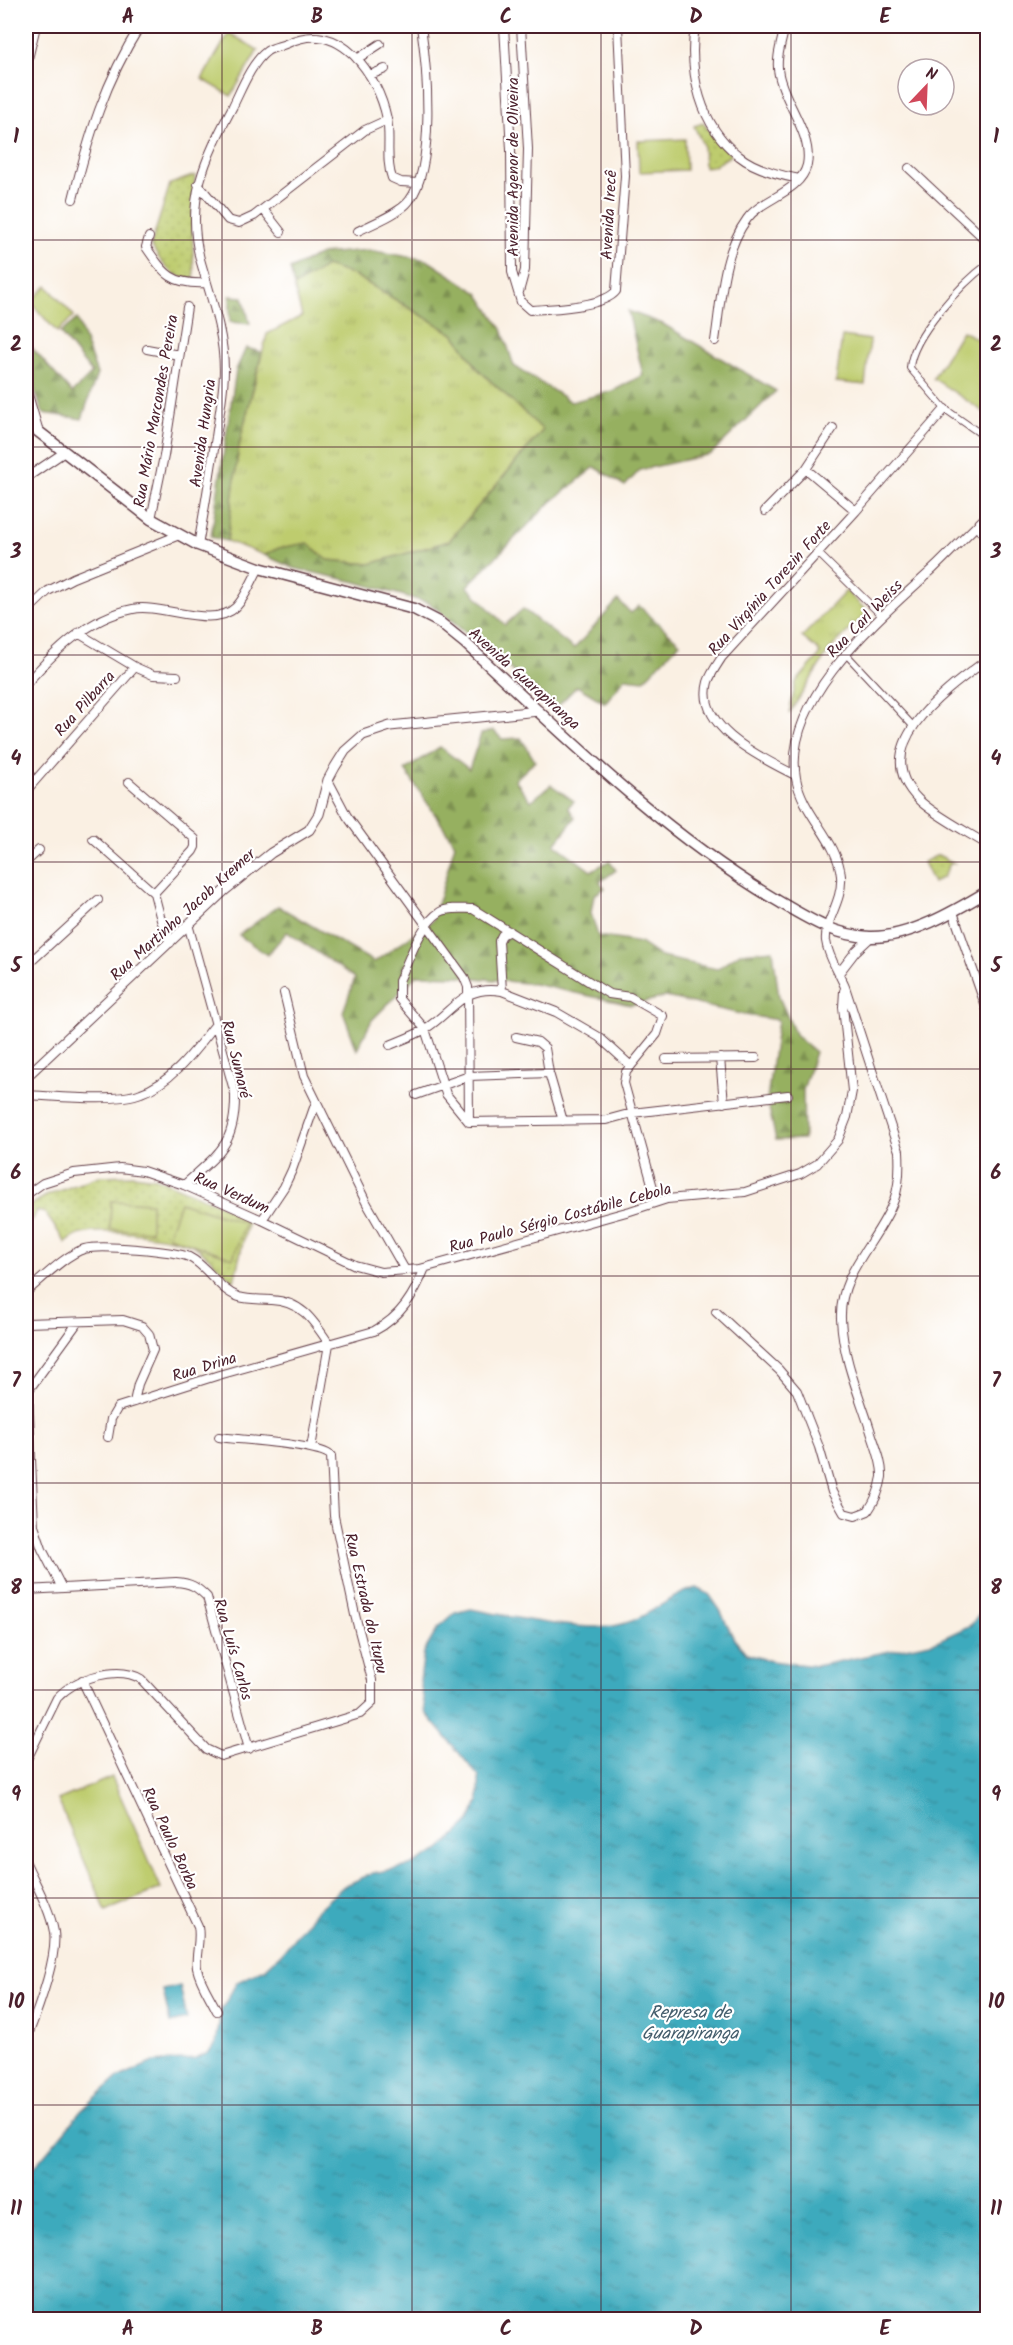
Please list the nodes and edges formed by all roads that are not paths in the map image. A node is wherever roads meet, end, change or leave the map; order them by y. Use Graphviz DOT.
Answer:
graph roads {
  1 [pos="45,26"];
  2 [pos="140,26"];
  3 [pos="421,26"];
  4 [pos="504,26"];
  5 [pos="521,26"];
  6 [pos="618,26"];
  7 [pos="695,26"];
  8 [pos="785,26"];
  9 [pos="35,28"];
  10 [pos="380,44"];
  11 [pos="357,59"];
  12 [pos="26,67"];
  13 [pos="385,69"];
  14 [pos="370,75"];
  15 [pos="387,120"];
  16 [pos="909,168"];
  17 [pos="800,179"];
  18 [pos="418,183"];
  19 [pos="198,184"];
  20 [pos="73,199"];
  21 [pos="263,209"];
  22 [pos="358,231"];
  23 [pos="281,232"];
  24 [pos="148,237"];
  25 [pos="987,242"];
  26 [pos="987,264"];
  27 [pos="207,283"];
  28 [pos="519,292"];
  29 [pos="187,307"];
  30 [pos="715,341"];
  31 [pos="147,349"];
  32 [pos="179,355"];
  33 [pos="26,388"];
  34 [pos="945,409"];
  35 [pos="26,422"];
  36 [pos="833,428"];
  37 [pos="40,434"];
  38 [pos="987,439"];
  39 [pos="63,453"];
  40 [pos="806,469"];
  41 [pos="26,478"];
  42 [pos="855,511"];
  43 [pos="765,512"];
  44 [pos="987,515"];
  45 [pos="151,519"];
  46 [pos="975,527"];
  47 [pos="179,535"];
  48 [pos="987,540"];
  49 [pos="198,544"];
  50 [pos="818,553"];
  51 [pos="259,568"];
  52 [pos="26,612"];
  53 [pos="882,616"];
  54 [pos="78,633"];
  55 [pos="845,653"];
  56 [pos="987,659"];
  57 [pos="135,667"];
  58 [pos="177,676"];
  59 [pos="26,684"];
  60 [pos="539,711"];
  61 [pos="913,726"];
  62 [pos="795,775"];
  63 [pos="328,780"];
  64 [pos="129,782"];
  65 [pos="26,791"];
  66 [pos="93,839"];
  67 [pos="987,845"];
  68 [pos="26,854"];
  69 [pos="26,862"];
  70 [pos="987,891"];
  71 [pos="154,893"];
  72 [pos="98,900"];
  73 [pos="953,912"];
  74 [pos="188,924"];
  75 [pos="425,926"];
  76 [pos="826,928"];
  77 [pos="509,931"];
  78 [pos="871,937"];
  79 [pos="170,942"];
  80 [pos="26,966"];
  81 [pos="839,973"];
  82 [pos="844,985"];
  83 [pos="502,991"];
  84 [pos="284,993"];
  85 [pos="468,994"];
  86 [pos="987,1013"];
  87 [pos="215,1024"];
  88 [pos="424,1029"];
  89 [pos="516,1037"];
  90 [pos="390,1045"];
  91 [pos="720,1058"];
  92 [pos="756,1058"];
  93 [pos="666,1059"];
  94 [pos="631,1066"];
  95 [pos="549,1073"];
  96 [pos="469,1076"];
  97 [pos="26,1077"];
  98 [pos="442,1085"];
  99 [pos="26,1095"];
  100 [pos="416,1095"];
  101 [pos="788,1095"];
  102 [pos="316,1102"];
  103 [pos="724,1102"];
  104 [pos="632,1113"];
  105 [pos="562,1120"];
  106 [pos="470,1122"];
  107 [pos="184,1185"];
  108 [pos="26,1195"];
  109 [pos="657,1202"];
  110 [pos="262,1220"];
  111 [pos="425,1268"];
  112 [pos="405,1270"];
  113 [pos="26,1292"];
  114 [pos="716,1312"];
  115 [pos="78,1322"];
  116 [pos="26,1323"];
  117 [pos="329,1344"];
  118 [pos="27,1388"];
  119 [pos="134,1402"];
  120 [pos="108,1437"];
  121 [pos="219,1437"];
  122 [pos="311,1448"];
  123 [pos="62,1588"];
  124 [pos="26,1590"];
  125 [pos="82,1680"];
  126 [pos="249,1749"];
  127 [pos="26,1761"];
  128 [pos="26,1863"];
  129 [pos="218,2012"];
  130 [pos="26,2040"];
  1 -- 9 [label="street"];
  2 -- 20 [label="street"];
  3 -- 18 [label="street"];
  4 -- 28 [label="street, Avenida Agenor de Oliveira"];
  5 -- 28 [label="street, Avenida Agenor de Oliveira"];
  6 -- 28 [label="street, Avenida Irecê"];
  7 -- 17 [label="street"];
  8 -- 17 [label="street"];
  9 -- 12 [label="street"];
  10 -- 11 [label="street"];
  11 -- 14 [label="street, Avenida Hungria"];
  11 -- 19 [label="street, Avenida Hungria"];
  13 -- 14 [label="street"];
  14 -- 15 [label="street, Avenida Hungria"];
  15 -- 18 [label="street, Avenida Hungria"];
  15 -- 21 [label="street"];
  16 -- 25 [label="street"];
  17 -- 30 [label="street"];
  18 -- 22 [label="street"];
  19 -- 21 [label="street"];
  19 -- 27 [label="street, Avenida Hungria"];
  21 -- 23 [label="street"];
  24 -- 27 [label="street"];
  26 -- 34 [label="street"];
  27 -- 49 [label="street, Avenida Hungria"];
  29 -- 32 [label="street, Rua Mário Marcondes Pereira"];
  31 -- 32 [label="street"];
  32 -- 45 [label="street, Rua Mário Marcondes Pereira"];
  33 -- 37 [label="street"];
  34 -- 38 [label="street"];
  34 -- 42 [label="street, Rua Virgínia Torezin Forte"];
  35 -- 37 [label="main road, Avenida Guarapiranga"];
  36 -- 40 [label="street"];
  37 -- 39 [label="main road, Avenida Guarapiranga"];
  39 -- 41 [label="street"];
  39 -- 45 [label="main road, Avenida Guarapiranga"];
  40 -- 42 [label="street"];
  40 -- 43 [label="street"];
  42 -- 50 [label="street, Rua Virgínia Torezin Forte"];
  44 -- 46 [label="street, Rua Carl Weiss"];
  45 -- 47 [label="main road, Avenida Guarapiranga"];
  46 -- 48 [label="street"];
  46 -- 53 [label="street, Rua Carl Weiss"];
  47 -- 49 [label="main road, Avenida Guarapiranga"];
  47 -- 52 [label="street"];
  49 -- 51 [label="main road, Avenida Guarapiranga"];
  50 -- 53 [label="street"];
  50 -- 62 [label="street, Rua Virgínia Torezin Forte"];
  51 -- 54 [label="street"];
  51 -- 60 [label="main road, Avenida Guarapiranga"];
  53 -- 55 [label="street, Rua Carl Weiss"];
  54 -- 57 [label="street"];
  54 -- 59 [label="street"];
  55 -- 61 [label="street"];
  55 -- 62 [label="street, Rua Carl Weiss"];
  56 -- 61 [label="street"];
  57 -- 58 [label="street, Rua Pilbarra"];
  57 -- 65 [label="street, Rua Pilbarra"];
  60 -- 63 [label="street, Rua Martinho Jacob Kremer"];
  60 -- 76 [label="main road, Avenida Guarapiranga"];
  61 -- 67 [label="street"];
  62 -- 76 [label="street, Rua Carl Weiss"];
  63 -- 74 [label="street, Rua Martinho Jacob Kremer"];
  63 -- 75 [label="street"];
  64 -- 71 [label="street"];
  66 -- 71 [label="street"];
  68 -- 69 [label="street"];
  70 -- 73 [label="main road, Avenida Guarapiranga"];
  71 -- 79 [label="street"];
  72 -- 80 [label="street"];
  73 -- 78 [label="main road, Avenida Guarapiranga"];
  73 -- 86 [label="street"];
  74 -- 79 [label="street, Rua Martinho Jacob Kremer"];
  74 -- 87 [label="street, Rua Sumaré"];
  75 -- 77 [label="street"];
  75 -- 85 [label="street"];
  75 -- 88 [label="street"];
  76 -- 78 [label="main road, Avenida Guarapiranga"];
  76 -- 81 [label="street"];
  77 -- 83 [label="street"];
  77 -- 94 [label="street"];
  78 -- 81 [label="street"];
  79 -- 97 [label="street, Rua Martinho Jacob Kremer"];
  81 -- 82 [label="street"];
  82 -- 109 [label="street, Rua Paulo Sérgio Costábile Cebola"];
  82 -- 114 [label="street"];
  83 -- 85 [label="street"];
  83 -- 94 [label="street"];
  84 -- 102 [label="street"];
  85 -- 88 [label="street"];
  85 -- 96 [label="street"];
  87 -- 99 [label="street"];
  87 -- 107 [label="street, Rua Sumaré"];
  88 -- 90 [label="street"];
  88 -- 98 [label="street"];
  89 -- 95 [label="street"];
  91 -- 92 [label="street"];
  91 -- 93 [label="street"];
  91 -- 103 [label="street"];
  94 -- 104 [label="street"];
  95 -- 96 [label="street"];
  95 -- 105 [label="street"];
  96 -- 98 [label="street"];
  96 -- 106 [label="street"];
  98 -- 100 [label="street"];
  98 -- 106 [label="street"];
  101 -- 103 [label="street"];
  102 -- 110 [label="street"];
  102 -- 112 [label="street"];
  103 -- 104 [label="street"];
  104 -- 105 [label="street"];
  104 -- 109 [label="street"];
  105 -- 106 [label="street"];
  107 -- 108 [label="street, Rua Verdum"];
  107 -- 110 [label="street, Rua Verdum"];
  109 -- 111 [label="street, Rua Paulo Sérgio Costábile Cebola"];
  110 -- 112 [label="street, Rua Verdum"];
  111 -- 112 [label="street, Rua Verdum"];
  111 -- 117 [label="street"];
  113 -- 117 [label="street"];
  115 -- 116 [label="street"];
  115 -- 118 [label="street"];
  115 -- 119 [label="street"];
  117 -- 119 [label="street, Rua Drina"];
  117 -- 122 [label="street"];
  118 -- 123 [label="street"];
  119 -- 120 [label="street, Rua Drina"];
  121 -- 122 [label="street"];
  122 -- 126 [label="street, Rua Estrada do Itupu"];
  123 -- 124 [label="street, Rua Luís Carlos"];
  123 -- 126 [label="street, Rua Luís Carlos"];
  125 -- 126 [label="street, Rua Estrada do Itupu"];
  125 -- 127 [label="street, Rua Estrada do Itupu"];
  125 -- 129 [label="street, Rua Paulo Borba"];
  128 -- 130 [label="street"];
}
